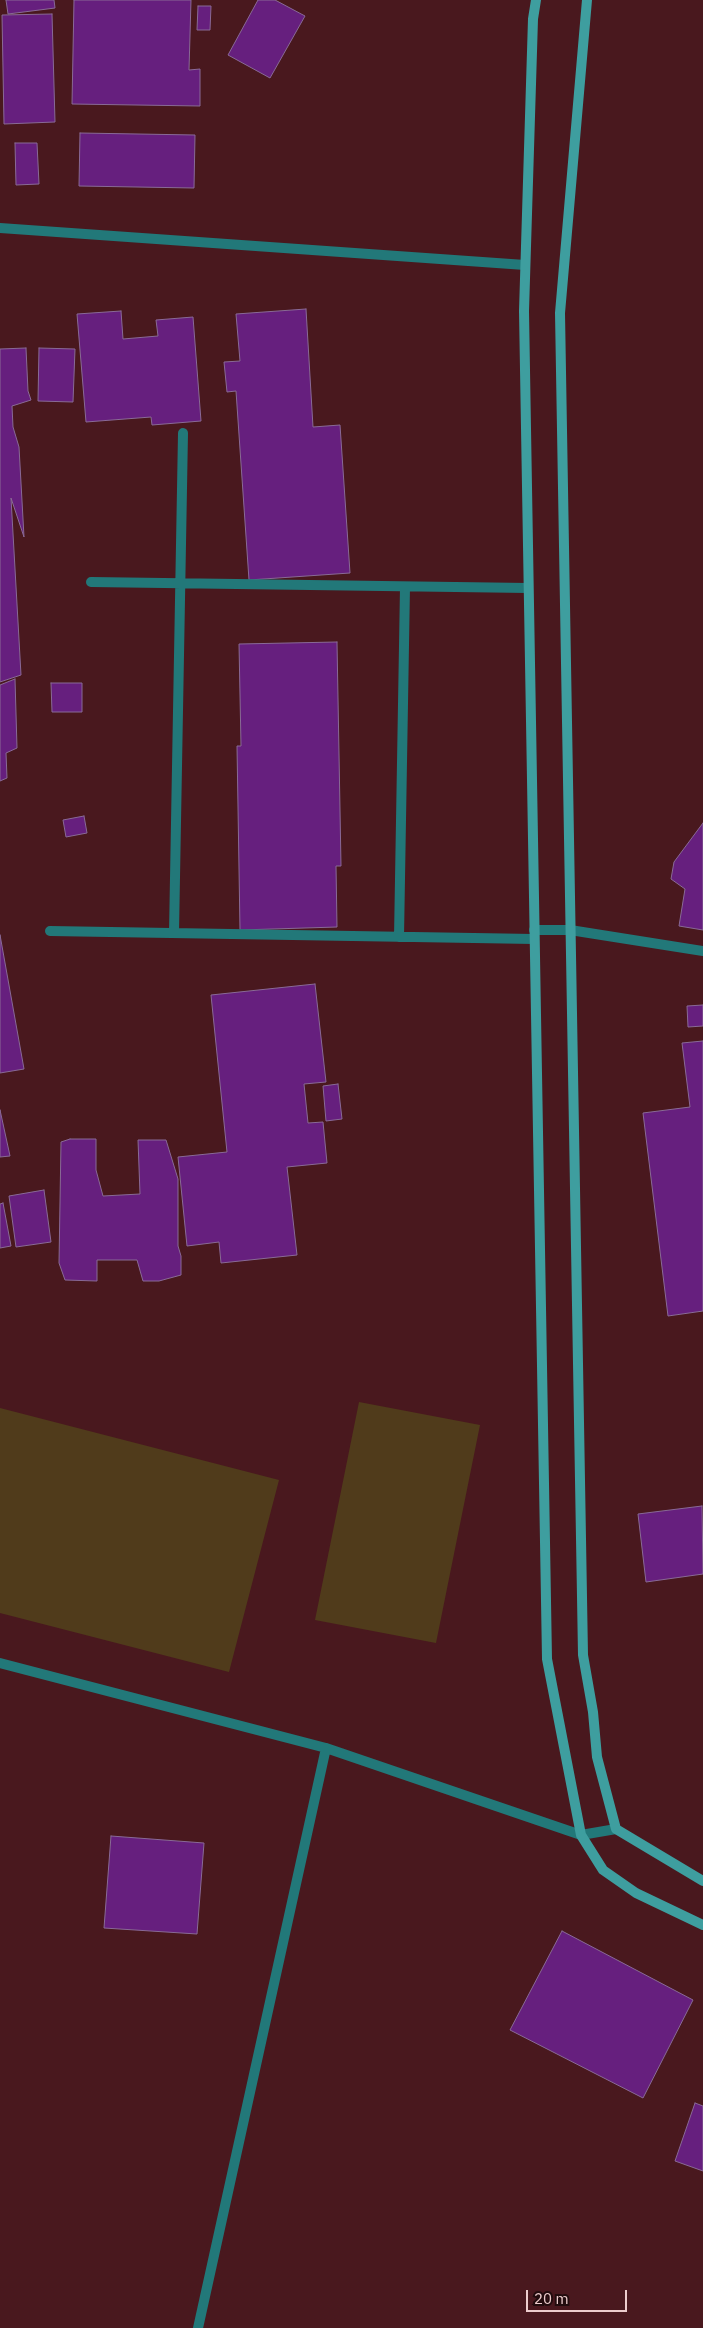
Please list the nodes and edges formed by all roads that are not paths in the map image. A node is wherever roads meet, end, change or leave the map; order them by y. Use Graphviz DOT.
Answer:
graph roads {
  1 [pos="536,0"];
  2 [pos="587,0"];
  3 [pos="0,228"];
  4 [pos="525,265"];
  5 [pos="183,433"];
  6 [pos="91,582"];
  7 [pos="180,583"];
  8 [pos="405,587"];
  9 [pos="528,588"];
  10 [pos="570,930"];
  11 [pos="50,932"];
  12 [pos="174,933"];
  13 [pos="534,935"];
  14 [pos="399,937"];
  15 [pos="703,951"];
  16 [pos="0,1663"];
  17 [pos="326,1748"];
  18 [pos="616,1829"];
  19 [pos="581,1835"];
  20 [pos="703,1881"];
  21 [pos="703,1924"];
  22 [pos="198,2328"];
  1 -- 4 [label="street"];
  2 -- 10 [label="street"];
  3 -- 4 [label="street"];
  4 -- 9 [label="street"];
  5 -- 7 [label="street"];
  6 -- 7 [label="street"];
  7 -- 8 [label="street"];
  7 -- 12 [label="street"];
  8 -- 9 [label="street"];
  8 -- 14 [label="street"];
  9 -- 13 [label="street"];
  10 -- 13 [label="street"];
  10 -- 15 [label="street"];
  10 -- 18 [label="street"];
  11 -- 12 [label="street"];
  12 -- 14 [label="street"];
  13 -- 14 [label="street"];
  13 -- 19 [label="street"];
  16 -- 17 [label="street"];
  17 -- 19 [label="street"];
  17 -- 22 [label="street"];
  18 -- 19 [label="street"];
  18 -- 20 [label="street"];
  19 -- 21 [label="street"];
}
